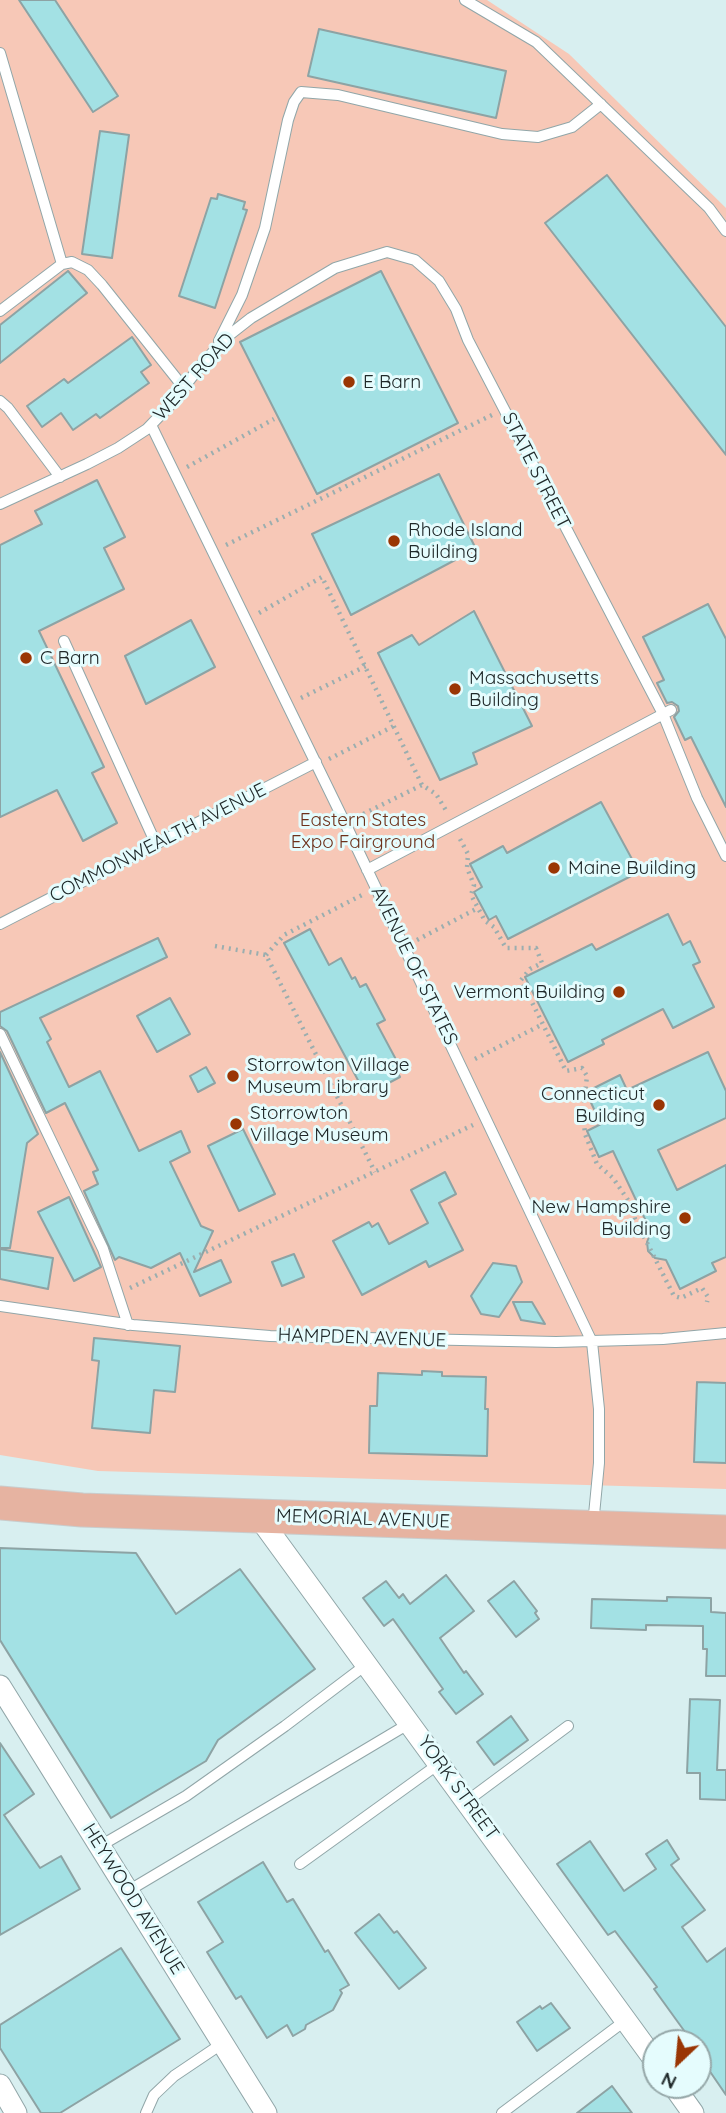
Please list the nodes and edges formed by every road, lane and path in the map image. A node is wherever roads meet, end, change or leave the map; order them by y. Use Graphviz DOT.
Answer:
graph roads {
  1 [pos="465,0"];
  2 [pos="0,53"];
  3 [pos="601,104"];
  4 [pos="726,231"];
  5 [pos="387,252"];
  6 [pos="62,264"];
  7 [pos="0,311"];
  8 [pos="215,350"];
  9 [pos="184,387"];
  10 [pos="0,401"];
  11 [pos="504,409"];
  12 [pos="274,419"];
  13 [pos="151,425"];
  14 [pos="174,474"];
  15 [pos="60,477"];
  16 [pos="0,503"];
  17 [pos="212,551"];
  18 [pos="246,620"];
  19 [pos="64,641"];
  20 [pos="366,666"];
  21 [pos="287,705"];
  22 [pos="667,712"];
  23 [pos="394,726"];
  24 [pos="316,764"];
  25 [pos="422,785"];
  26 [pos="345,823"];
  27 [pos="453,825"];
  28 [pos="156,844"];
  29 [pos="726,856"];
  30 [pos="367,870"];
  31 [pos="376,887"];
  32 [pos="478,908"];
  33 [pos="0,924"];
  34 [pos="215,946"];
  35 [pos="404,947"];
  36 [pos="266,955"];
  37 [pos="543,1024"];
  38 [pos="0,1034"];
  39 [pos="462,1066"];
  40 [pos="486,1118"];
  41 [pos="375,1172"];
  42 [pos="118,1294"];
  43 [pos="707,1302"];
  44 [pos="0,1306"];
  45 [pos="128,1325"];
  46 [pos="726,1333"];
  47 [pos="592,1342"];
  48 [pos="0,1503"];
  49 [pos="258,1516"];
  50 [pos="593,1527"];
  51 [pos="726,1532"];
  52 [pos="367,1664"];
  53 [pos="0,1686"];
  54 [pos="410,1723"];
  55 [pos="568,1726"];
  56 [pos="440,1763"];
  57 [pos="467,1801"];
  58 [pos="100,1846"];
  59 [pos="300,1864"];
  60 [pos="128,1891"];
  61 [pos="626,2021"];
  62 [pos="223,2043"];
  63 [pos="642,2043"];
  64 [pos="0,2085"];
  65 [pos="16,2113"];
  66 [pos="146,2113"];
  67 [pos="266,2113"];
  68 [pos="502,2113"];
  1 -- 3 [label="lane"];
  2 -- 6 [label="lane"];
  3 -- 4 [label="lane"];
  3 -- 8 [label="lane"];
  5 -- 8 [label="lane, WEST ROAD"];
  5 -- 11 [label="lane, STATE STREET"];
  6 -- 7 [label="lane"];
  6 -- 9 [label="lane"];
  8 -- 9 [label="lane, WEST ROAD"];
  9 -- 13 [label="lane, WEST ROAD"];
  10 -- 15 [label="lane"];
  11 -- 17 [label="path"];
  11 -- 22 [label="lane, STATE STREET"];
  12 -- 14 [label="path"];
  13 -- 14 [label="lane, AVENUE OF STATES"];
  13 -- 15 [label="lane, WEST ROAD"];
  14 -- 17 [label="lane, AVENUE OF STATES"];
  15 -- 16 [label="lane, WEST ROAD"];
  17 -- 18 [label="lane, AVENUE OF STATES"];
  18 -- 20 [label="path"];
  18 -- 21 [label="lane, AVENUE OF STATES"];
  19 -- 28 [label="lane"];
  20 -- 21 [label="path"];
  20 -- 23 [label="path"];
  21 -- 24 [label="lane, AVENUE OF STATES"];
  22 -- 27 [label="lane"];
  22 -- 29 [label="lane, STATE STREET"];
  23 -- 24 [label="path"];
  23 -- 25 [label="path"];
  24 -- 26 [label="lane, AVENUE OF STATES"];
  24 -- 28 [label="lane, COMMONWEALTH AVENUE"];
  25 -- 26 [label="path"];
  25 -- 27 [label="path"];
  26 -- 30 [label="lane, AVENUE OF STATES"];
  27 -- 30 [label="lane"];
  27 -- 32 [label="path"];
  28 -- 33 [label="lane, COMMONWEALTH AVENUE"];
  30 -- 31 [label="lane, AVENUE OF STATES"];
  31 -- 35 [label="lane, AVENUE OF STATES"];
  31 -- 36 [label="path"];
  32 -- 35 [label="path"];
  32 -- 37 [label="path"];
  34 -- 36 [label="path"];
  35 -- 39 [label="lane, AVENUE OF STATES"];
  36 -- 41 [label="path"];
  37 -- 39 [label="path"];
  37 -- 43 [label="path"];
  38 -- 42 [label="lane"];
  39 -- 40 [label="lane, AVENUE OF STATES"];
  40 -- 41 [label="path"];
  40 -- 47 [label="lane, AVENUE OF STATES"];
  41 -- 42 [label="path"];
  42 -- 45 [label="lane"];
  44 -- 45 [label="lane, HAMPDEN AVENUE"];
  45 -- 47 [label="lane, HAMPDEN AVENUE"];
  46 -- 47 [label="lane, HAMPDEN AVENUE"];
  47 -- 50 [label="lane, AVENUE OF STATES"];
  48 -- 49 [label="main road, MEMORIAL AVENUE"];
  49 -- 50 [label="main road, MEMORIAL AVENUE"];
  49 -- 52 [label="street, YORK STREET"];
  50 -- 51 [label="main road, MEMORIAL AVENUE"];
  52 -- 54 [label="street, YORK STREET"];
  52 -- 58 [label="lane"];
  53 -- 58 [label="street, HEYWOOD AVENUE"];
  54 -- 56 [label="street, YORK STREET"];
  54 -- 60 [label="lane"];
  55 -- 57 [label="lane"];
  56 -- 57 [label="street, YORK STREET"];
  56 -- 59 [label="lane"];
  57 -- 61 [label="street, YORK STREET"];
  58 -- 60 [label="street, HEYWOOD AVENUE"];
  60 -- 62 [label="street, HEYWOOD AVENUE"];
  61 -- 63 [label="street, YORK STREET"];
  61 -- 68 [label="lane"];
  62 -- 66 [label="lane"];
  62 -- 67 [label="street, HEYWOOD AVENUE"];
  64 -- 65 [label="street"];
}
